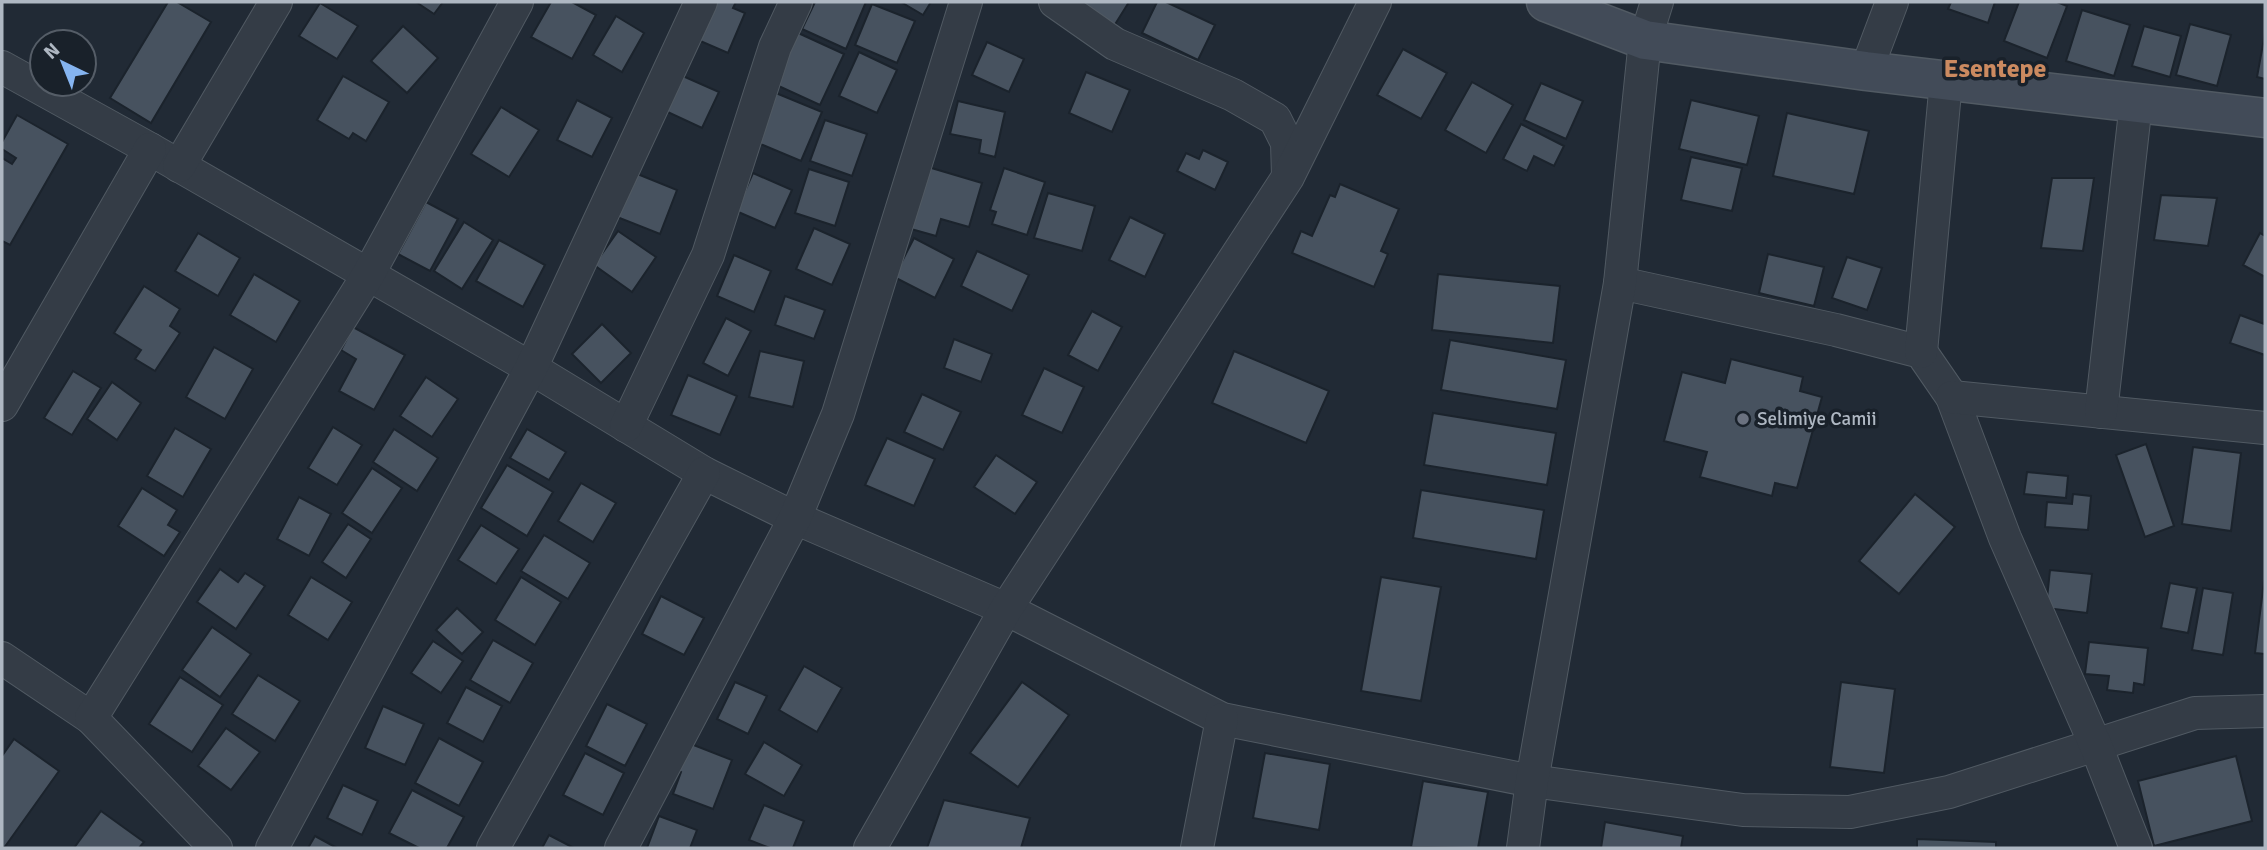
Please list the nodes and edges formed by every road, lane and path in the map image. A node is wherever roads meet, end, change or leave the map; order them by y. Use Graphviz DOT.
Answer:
graph roads {
  1 [pos="276,2"];
  2 [pos="517,2"];
  3 [pos="701,2"];
  4 [pos="796,2"];
  5 [pos="966,2"];
  6 [pos="1055,2"];
  7 [pos="1375,2"];
  8 [pos="1546,2"];
  9 [pos="1657,2"];
  10 [pos="1892,2"];
  11 [pos="1646,40"];
  12 [pos="2,67"];
  13 [pos="1866,71"];
  14 [pos="1946,81"];
  15 [pos="2137,103"];
  16 [pos="2265,118"];
  17 [pos="150,149"];
  18 [pos="178,166"];
  19 [pos="1288,177"];
  20 [pos="368,275"];
  21 [pos="1620,283"];
  22 [pos="1921,352"];
  23 [pos="531,368"];
  24 [pos="1952,397"];
  25 [pos="2,405"];
  26 [pos="2101,412"];
  27 [pos="626,426"];
  28 [pos="2265,428"];
  29 [pos="704,473"];
  30 [pos="795,518"];
  31 [pos="1006,610"];
  32 [pos="2,657"];
  33 [pos="2265,711"];
  34 [pos="92,718"];
  35 [pos="1222,719"];
  36 [pos="2096,746"];
  37 [pos="1532,781"];
  38 [pos="216,848"];
  39 [pos="272,848"];
  40 [pos="493,848"];
  41 [pos="621,848"];
  42 [pos="870,848"];
  43 [pos="1197,848"];
  44 [pos="1523,848"];
  45 [pos="2136,848"];
  1 -- 18 [label="street"];
  2 -- 20 [label="street"];
  3 -- 23 [label="street"];
  4 -- 27 [label="street"];
  5 -- 30 [label="street"];
  6 -- 19 [label="street"];
  7 -- 19 [label="street"];
  8 -- 11 [label="street"];
  9 -- 11 [label="street"];
  10 -- 13 [label="street"];
  11 -- 13 [label="street"];
  11 -- 21 [label="street"];
  12 -- 17 [label="street"];
  13 -- 14 [label="street"];
  14 -- 15 [label="street"];
  14 -- 22 [label="street"];
  15 -- 16 [label="street"];
  15 -- 26 [label="street"];
  17 -- 18 [label="street"];
  17 -- 25 [label="street"];
  18 -- 20 [label="street"];
  19 -- 31 [label="street"];
  20 -- 23 [label="street"];
  20 -- 34 [label="street"];
  21 -- 22 [label="street"];
  21 -- 37 [label="street"];
  22 -- 24 [label="street"];
  23 -- 27 [label="street"];
  23 -- 39 [label="street"];
  24 -- 26 [label="street"];
  24 -- 36 [label="street"];
  26 -- 28 [label="street"];
  27 -- 29 [label="street"];
  29 -- 30 [label="street"];
  29 -- 40 [label="street"];
  30 -- 31 [label="street"];
  30 -- 41 [label="street"];
  31 -- 35 [label="street"];
  31 -- 42 [label="street"];
  32 -- 34 [label="street"];
  33 -- 36 [label="street"];
  34 -- 38 [label="street"];
  35 -- 37 [label="street"];
  35 -- 43 [label="street"];
  36 -- 37 [label="street"];
  36 -- 45 [label="street"];
  37 -- 44 [label="street"];
}
